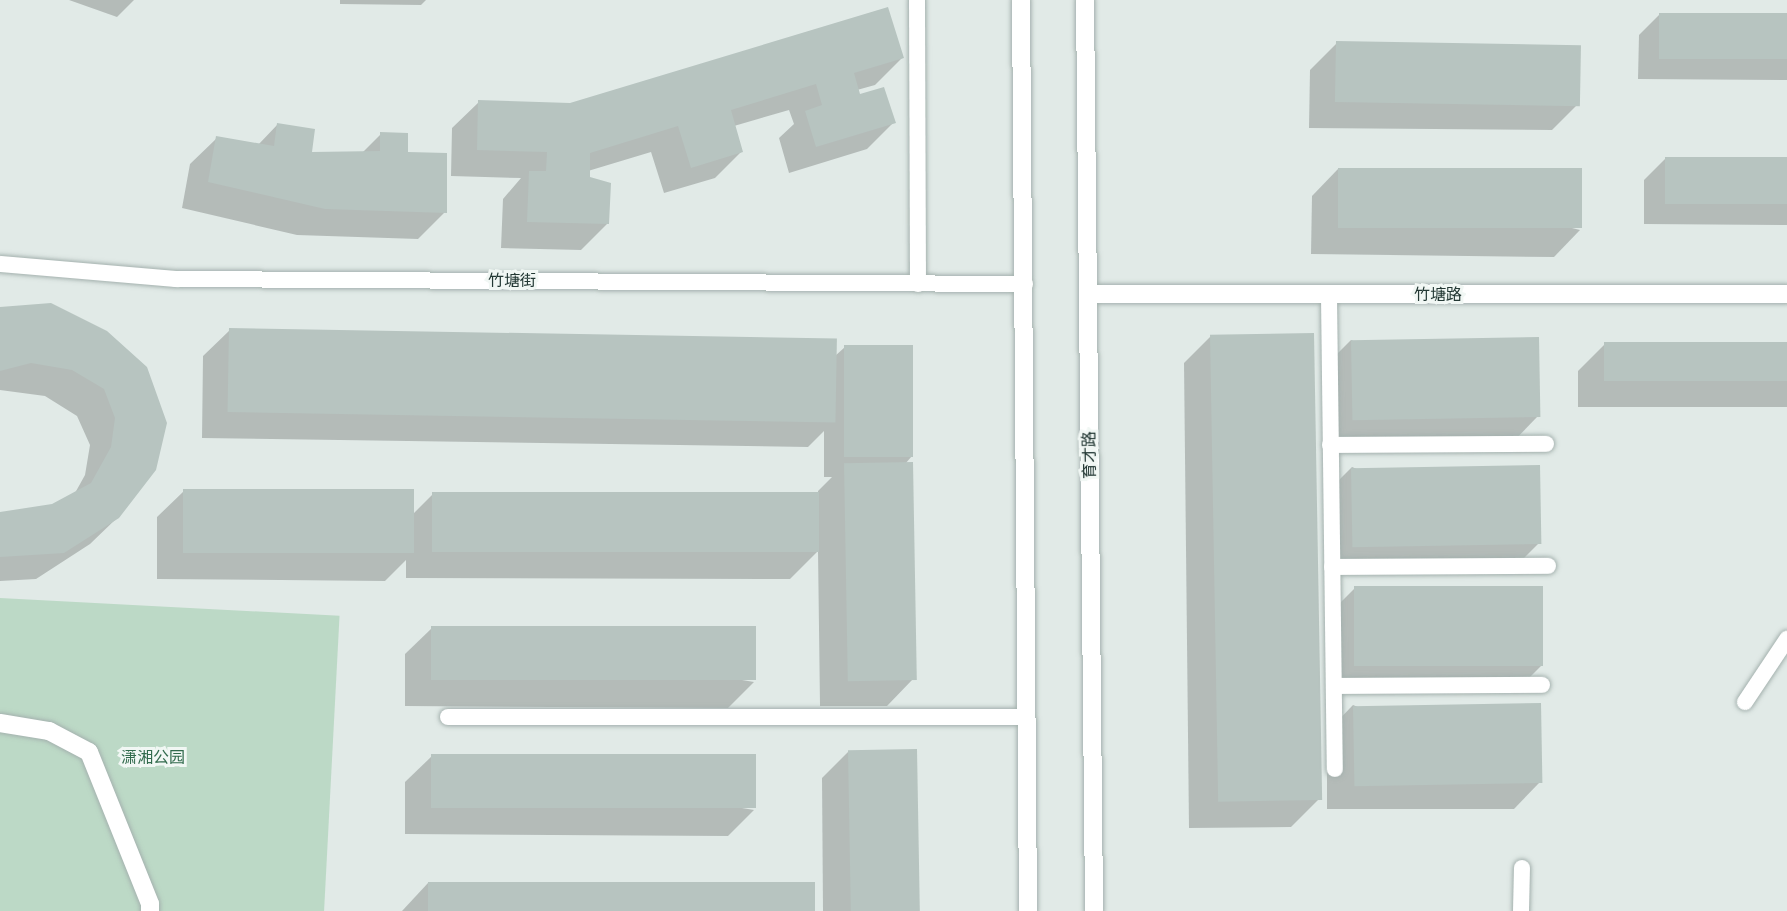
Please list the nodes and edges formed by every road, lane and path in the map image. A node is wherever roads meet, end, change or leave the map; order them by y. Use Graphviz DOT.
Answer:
graph roads {
  1 [pos="917,0"];
  2 [pos="1021,0"];
  3 [pos="1084,0"];
  4 [pos="0,264"];
  5 [pos="918,284"];
  6 [pos="1025,284"];
  7 [pos="1088,294"];
  8 [pos="1787,294"];
  9 [pos="1329,296"];
  10 [pos="1546,444"];
  11 [pos="1330,445"];
  12 [pos="1548,566"];
  13 [pos="1332,567"];
  14 [pos="1787,639"];
  15 [pos="1542,685"];
  16 [pos="1334,686"];
  17 [pos="1745,702"];
  18 [pos="448,717"];
  19 [pos="1027,717"];
  20 [pos="0,723"];
  21 [pos="1335,769"];
  22 [pos="1522,868"];
  23 [pos="150,911"];
  24 [pos="1028,911"];
  25 [pos="1094,911"];
  26 [pos="1521,911"];
  1 -- 5 [label="lane"];
  2 -- 6 [label="main road"];
  3 -- 7 [label="main road, 育才路"];
  4 -- 5 [label="lane, 竹塘街"];
  5 -- 6 [label="lane, 竹塘街"];
  6 -- 19 [label="main road"];
  7 -- 9 [label="main road, 竹塘路"];
  7 -- 25 [label="main road, 育才路"];
  8 -- 9 [label="main road, 竹塘路"];
  9 -- 11 [label="lane"];
  10 -- 11 [label="lane"];
  11 -- 13 [label="lane"];
  12 -- 13 [label="lane"];
  13 -- 16 [label="lane"];
  14 -- 17 [label="lane"];
  15 -- 16 [label="lane"];
  16 -- 21 [label="lane"];
  18 -- 19 [label="lane"];
  19 -- 24 [label="main road"];
  20 -- 23 [label="main road"];
  22 -- 26 [label="lane"];
}
